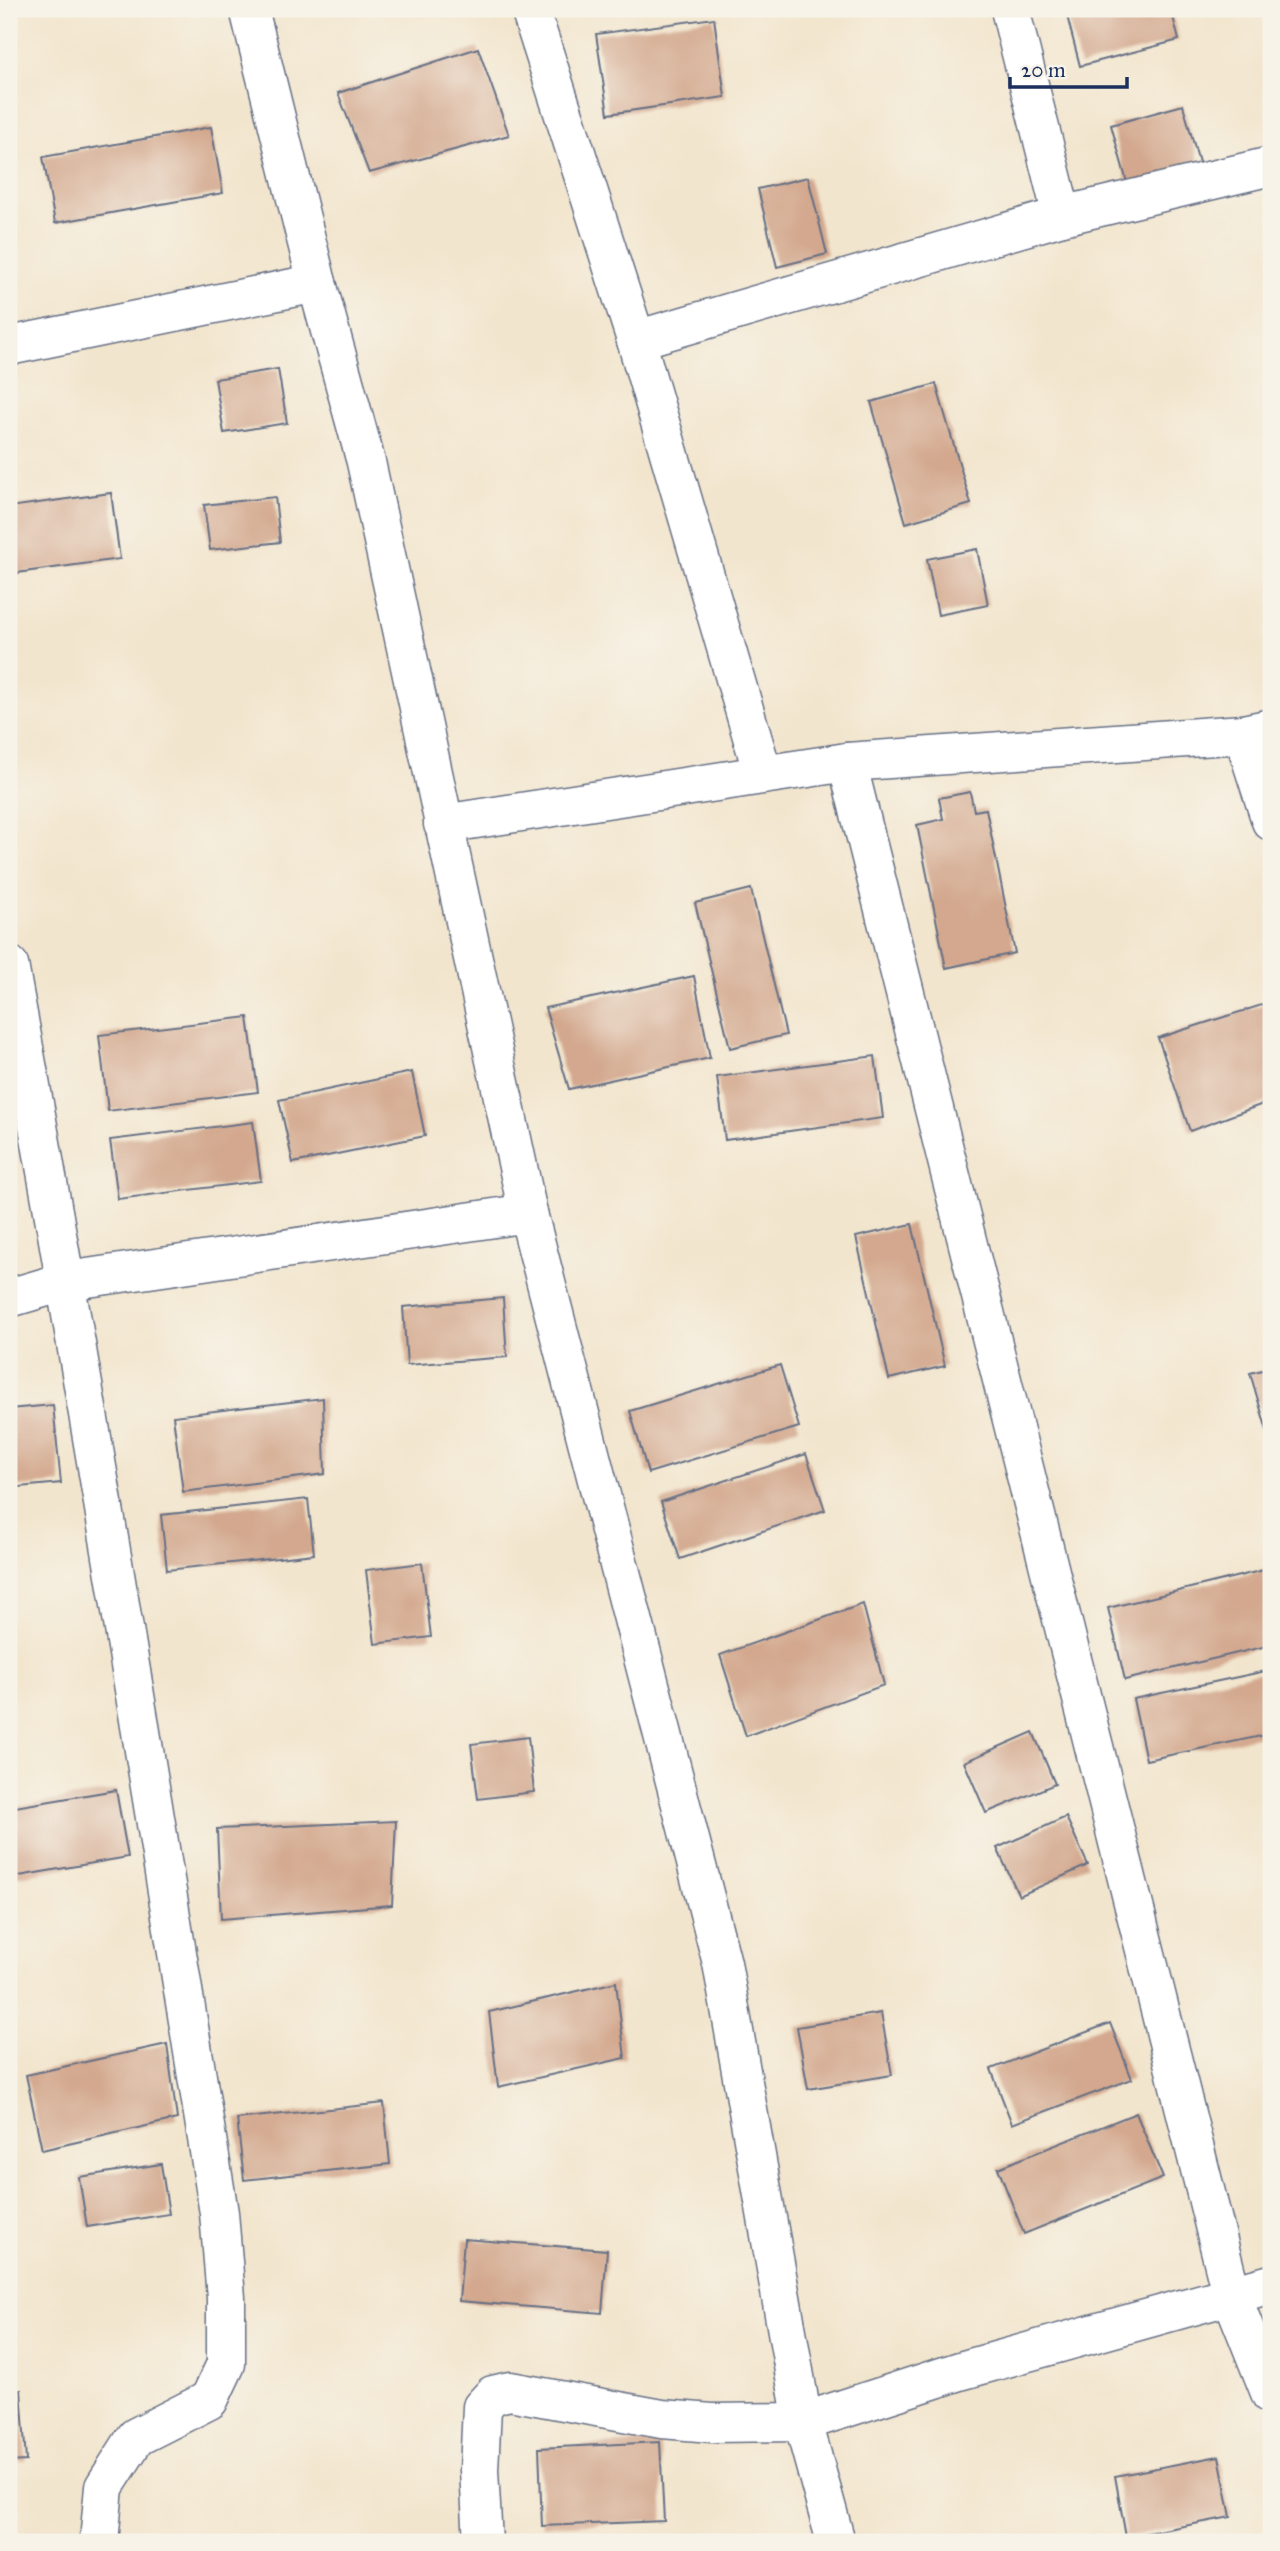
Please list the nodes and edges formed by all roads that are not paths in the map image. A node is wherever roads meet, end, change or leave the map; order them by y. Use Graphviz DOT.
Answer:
graph roads {
  1 [pos="249,9"];
  2 [pos="530,9"];
  3 [pos="1010,9"];
  4 [pos="1271,166"];
  5 [pos="1062,216"];
  6 [pos="317,282"];
  7 [pos="636,340"];
  8 [pos="9,346"];
  9 [pos="1257,731"];
  10 [pos="847,762"];
  11 [pos="763,774"];
  12 [pos="1271,821"];
  13 [pos="443,824"];
  14 [pos="9,965"];
  15 [pos="527,1213"];
  16 [pos="67,1282"];
  17 [pos="9,1298"];
  18 [pos="1271,2284"];
  19 [pos="1232,2297"];
  20 [pos="1271,2395"];
  21 [pos="803,2422"];
  22 [pos="99,2542"];
  23 [pos="483,2542"];
  24 [pos="836,2542"];
  1 -- 6 [label="street"];
  2 -- 7 [label="street"];
  3 -- 5 [label="street"];
  4 -- 5 [label="street"];
  5 -- 7 [label="street"];
  6 -- 8 [label="street"];
  6 -- 13 [label="street"];
  7 -- 11 [label="street"];
  9 -- 10 [label="street"];
  9 -- 12 [label="street"];
  10 -- 11 [label="street"];
  10 -- 19 [label="street"];
  11 -- 13 [label="street"];
  13 -- 15 [label="street"];
  14 -- 16 [label="street"];
  15 -- 16 [label="street"];
  15 -- 21 [label="street"];
  16 -- 17 [label="street"];
  16 -- 22 [label="street"];
  18 -- 19 [label="street"];
  19 -- 20 [label="street"];
  19 -- 21 [label="street"];
  21 -- 23 [label="street"];
  21 -- 24 [label="street"];
}
